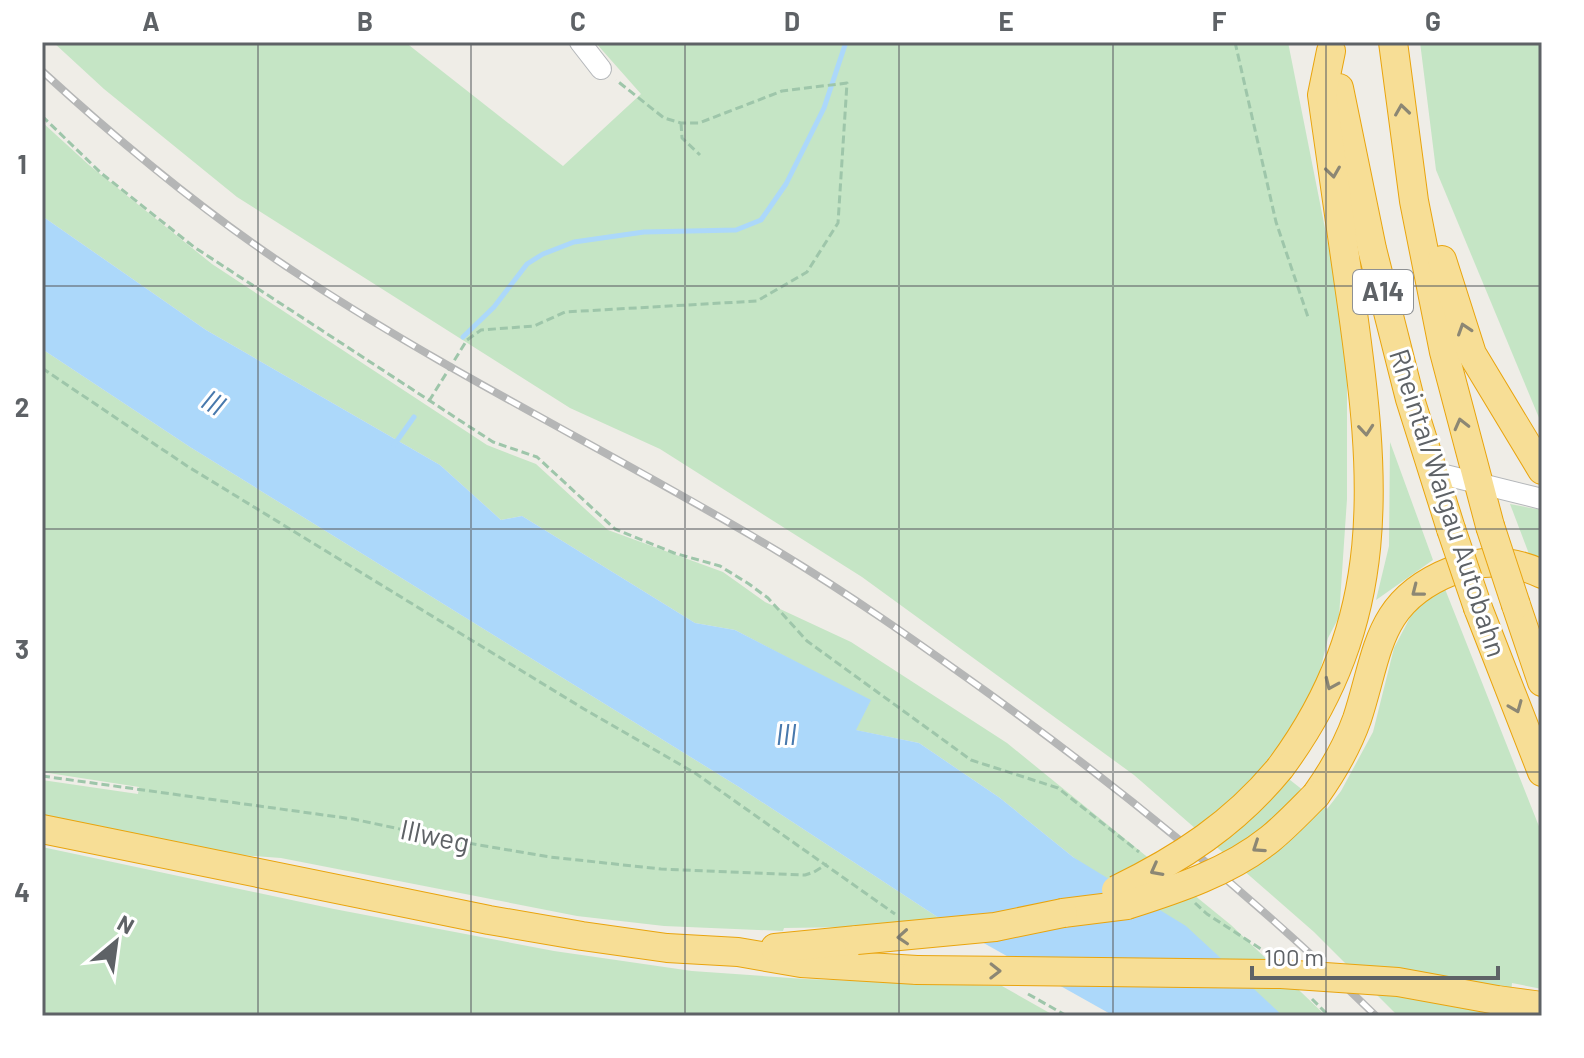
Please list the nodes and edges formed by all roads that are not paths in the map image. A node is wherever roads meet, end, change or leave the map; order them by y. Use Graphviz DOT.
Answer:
graph roads {
  1 [pos="580,42"];
  2 [pos="1393,42"];
  3 [pos="1330,46"];
  4 [pos="601,69"];
  5 [pos="1411,177"];
  6 [pos="1542,470"];
  7 [pos="1433,472"];
  8 [pos="1478,484"];
  9 [pos="1542,499"];
  10 [pos="1542,574"];
  11 [pos="1542,682"];
  12 [pos="1542,772"];
  13 [pos="42,829"];
  14 [pos="1063,913"];
  15 [pos="738,952"];
  16 [pos="1497,1000"];
  17 [pos="1542,1006"];
  18 [pos="1539,1016"];
  1 -- 4 [label="street"];
  5 -- 2 [label="highway, Rheintal/Walgau Autobahn / A14, one-way"];
  3 -- 7 [label="highway, Rheintal/Walgau Autobahn / A14"];
  3 -- 14 [label="highway, one-way, bridge"];
  6 -- 5 [label="highway, one-way"];
  8 -- 5 [label="highway, Rheintal/Walgau Autobahn / A14, one-way"];
  7 -- 8 [label="street"];
  7 -- 12 [label="highway, Rheintal/Walgau Autobahn / A14, one-way, bridge"];
  8 -- 9 [label="street"];
  8 -- 11 [label="highway, Rheintal/Walgau Autobahn / A14, bridge"];
  10 -- 14 [label="highway, one-way, bridge"];
  13 -- 15 [label="highway"];
  14 -- 15 [label="highway, one-way, bridge"];
  15 -- 16 [label="highway, one-way, bridge"];
  16 -- 17 [label="highway"];
  16 -- 18 [label="highway"];
}
